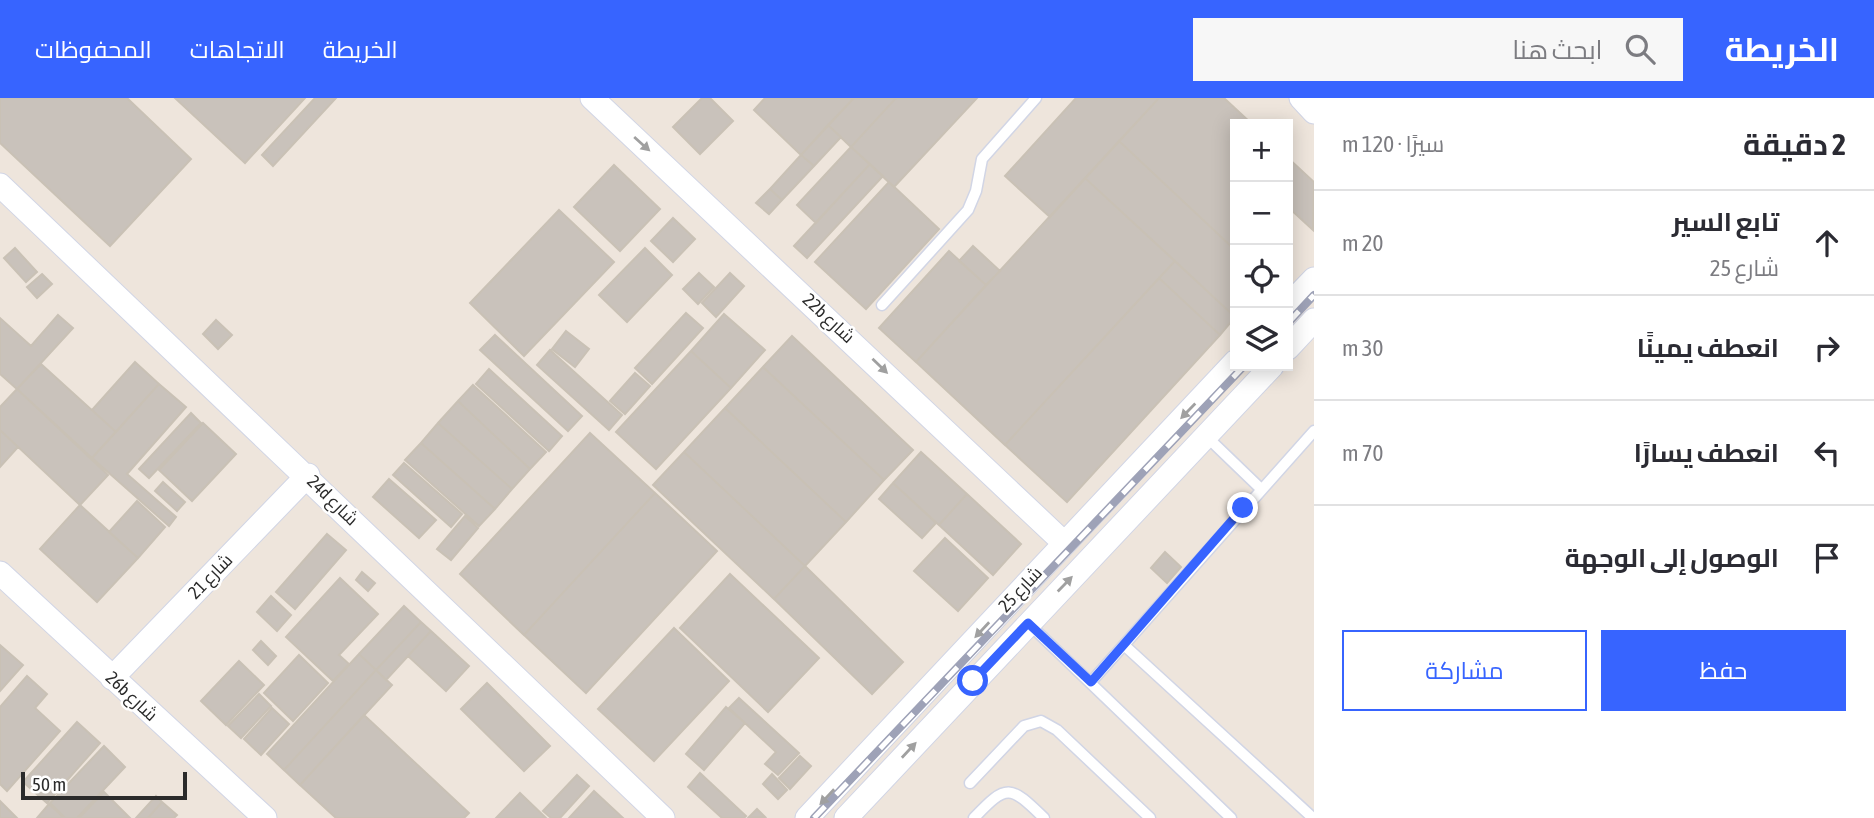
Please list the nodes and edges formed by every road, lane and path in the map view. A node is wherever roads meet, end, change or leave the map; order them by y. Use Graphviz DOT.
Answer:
graph roads {
  1 [pos="592,98"];
  2 [pos="1036,98"];
  3 [pos="1301,98"];
  4 [pos="1314,112"];
  5 [pos="0,185"];
  6 [pos="1314,279"];
  7 [pos="1293,301"];
  8 [pos="882,305"];
  9 [pos="1314,320"];
  10 [pos="1293,343"];
  11 [pos="1230,367"];
  12 [pos="1267,371"];
  13 [pos="1314,431"];
  14 [pos="1206,436"];
  15 [pos="307,475"];
  16 [pos="1260,488"];
  17 [pos="1063,542"];
  18 [pos="0,573"];
  19 [pos="1028,623"];
  20 [pos="1124,645"];
  21 [pos="112,678"];
  22 [pos="1091,682"];
  23 [pos="970,783"];
  24 [pos="265,818"];
  25 [pos="663,818"];
  26 [pos="807,818"];
  27 [pos="846,818"];
  28 [pos="974,818"];
  29 [pos="1044,818"];
  30 [pos="1150,818"];
  31 [pos="1231,818"];
  32 [pos="1313,818"];
  1 -- 17 [label="street, 22b شارع, one-way"];
  2 -- 8 [label="lane"];
  3 -- 4 [label="street"];
  5 -- 15 [label="street, 24d شارع"];
  6 -- 7 [label="street"];
  9 -- 10 [label="street"];
  11 -- 17 [label="street, شارع 25, one-way"];
  12 -- 14 [label="street, شارع 25"];
  13 -- 16 [label="lane"];
  14 -- 16 [label="lane"];
  19 -- 14 [label="street, شارع 25, one-way"];
  15 -- 21 [label="street, شارع 21"];
  15 -- 25 [label="street, 24d شارع"];
  16 -- 20 [label="lane"];
  17 -- 26 [label="street, شارع 25, one-way"];
  18 -- 21 [label="street, 26b شارع"];
  19 -- 22 [label="lane"];
  27 -- 19 [label="street, شارع 25, one-way"];
  20 -- 22 [label="lane"];
  20 -- 32 [label="lane"];
  21 -- 24 [label="street, 26b شارع"];
  22 -- 31 [label="lane"];
  23 -- 30 [label="lane"];
  28 -- 29 [label="lane"];
}
